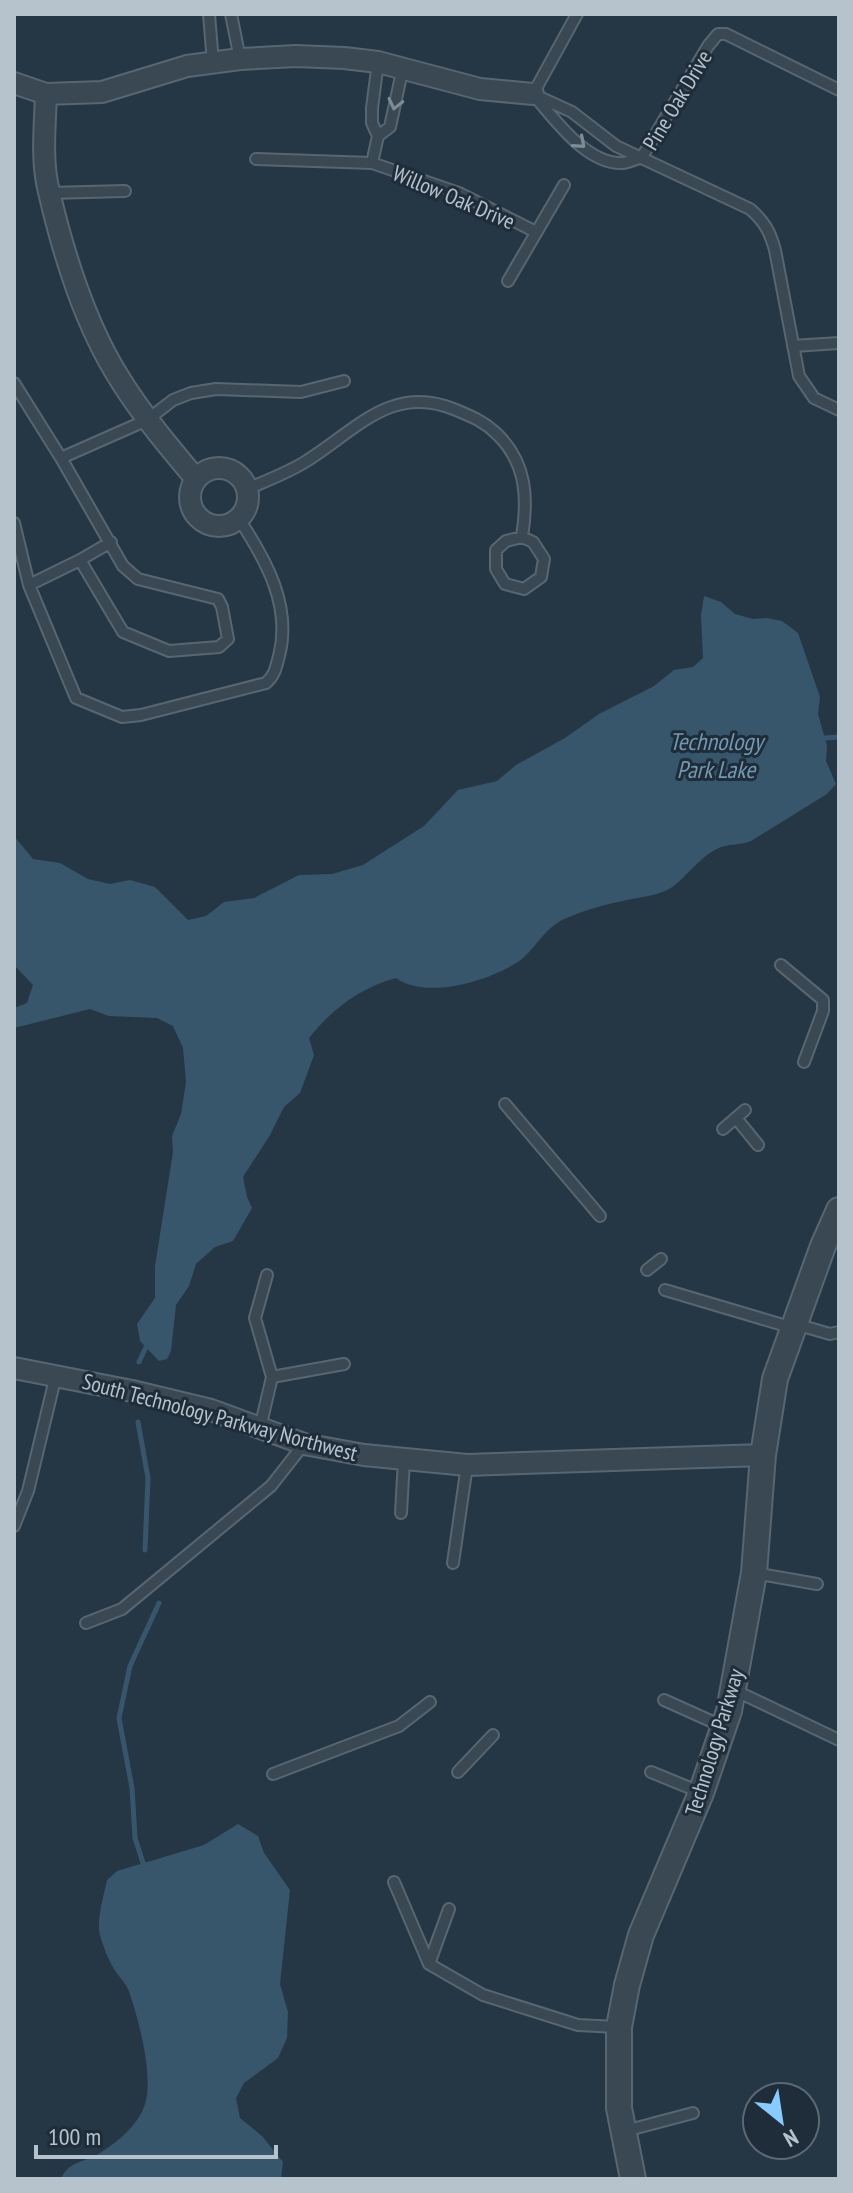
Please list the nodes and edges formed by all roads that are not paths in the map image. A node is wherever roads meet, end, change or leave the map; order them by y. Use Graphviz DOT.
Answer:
graph roads {
  1 [pos="209,14"];
  2 [pos="231,14"];
  3 [pos="577,14"];
  4 [pos="240,59"];
  5 [pos="378,62"];
  6 [pos="213,63"];
  7 [pos="403,67"];
  8 [pos="14,83"];
  9 [pos="839,90"];
  10 [pos="46,94"];
  11 [pos="533,94"];
  12 [pos="378,136"];
  13 [pos="642,157"];
  14 [pos="256,159"];
  15 [pos="372,163"];
  16 [pos="564,185"];
  17 [pos="125,191"];
  18 [pos="49,193"];
  19 [pos="536,232"];
  20 [pos="508,281"];
  21 [pos="839,343"];
  22 [pos="793,346"];
  23 [pos="344,381"];
  24 [pos="14,383"];
  25 [pos="839,410"];
  26 [pos="147,420"];
  27 [pos="61,458"];
  28 [pos="196,479"];
  29 [pos="247,489"];
  30 [pos="239,519"];
  31 [pos="14,523"];
  32 [pos="522,537"];
  33 [pos="111,542"];
  34 [pos="80,560"];
  35 [pos="29,585"];
  36 [pos="781,965"];
  37 [pos="804,1062"];
  38 [pos="505,1104"];
  39 [pos="745,1110"];
  40 [pos="736,1118"];
  41 [pos="723,1129"];
  42 [pos="758,1145"];
  43 [pos="839,1210"];
  44 [pos="600,1216"];
  45 [pos="661,1259"];
  46 [pos="647,1270"];
  47 [pos="267,1275"];
  48 [pos="665,1290"];
  49 [pos="794,1326"];
  50 [pos="839,1332"];
  51 [pos="344,1364"];
  52 [pos="14,1368"];
  53 [pos="56,1375"];
  54 [pos="272,1377"];
  55 [pos="260,1428"];
  56 [pos="304,1444"];
  57 [pos="763,1455"];
  58 [pos="404,1460"];
  59 [pos="467,1465"];
  60 [pos="401,1513"];
  61 [pos="14,1526"];
  62 [pos="453,1563"];
  63 [pos="754,1573"];
  64 [pos="817,1584"];
  65 [pos="86,1623"];
  66 [pos="734,1690"];
  67 [pos="664,1700"];
  68 [pos="430,1702"];
  69 [pos="724,1727"];
  70 [pos="493,1735"];
  71 [pos="839,1740"];
  72 [pos="458,1772"];
  73 [pos="651,1772"];
  74 [pos="273,1774"];
  75 [pos="701,1793"];
  76 [pos="394,1882"];
  77 [pos="449,1909"];
  78 [pos="429,1964"];
  79 [pos="619,2027"];
  80 [pos="693,2113"];
  81 [pos="622,2132"];
  82 [pos="633,2179"];
  1 -- 6 [label="lane"];
  2 -- 4 [label="lane"];
  3 -- 11 [label="lane"];
  4 -- 5 [label="street"];
  4 -- 6 [label="street"];
  5 -- 7 [label="street"];
  5 -- 12 [label="lane, Willow Oak Drive"];
  6 -- 10 [label="street"];
  7 -- 11 [label="street"];
  7 -- 12 [label="lane, Willow Oak Drive, one-way"];
  8 -- 10 [label="street"];
  9 -- 13 [label="lane, Pine Oak Drive"];
  10 -- 18 [label="street"];
  11 -- 13 [label="lane"];
  11 -- 13 [label="lane, one-way"];
  12 -- 15 [label="lane, Willow Oak Drive"];
  13 -- 22 [label="lane"];
  14 -- 15 [label="lane, Willow Oak Drive"];
  15 -- 19 [label="lane, Willow Oak Drive"];
  16 -- 19 [label="lane, Willow Oak Drive"];
  17 -- 18 [label="lane"];
  18 -- 26 [label="street"];
  19 -- 20 [label="lane, Willow Oak Drive"];
  21 -- 22 [label="lane"];
  22 -- 25 [label="lane"];
  23 -- 26 [label="lane"];
  24 -- 27 [label="lane"];
  26 -- 27 [label="lane"];
  26 -- 28 [label="street"];
  27 -- 33 [label="lane"];
  28 -- 29 [label="street"];
  28 -- 30 [label="street"];
  29 -- 30 [label="street"];
  29 -- 32 [label="lane"];
  30 -- 35 [label="lane"];
  31 -- 35 [label="lane"];
  32 -- 32 [label="lane"];
  33 -- 34 [label="lane"];
  33 -- 34 [label="lane"];
  34 -- 35 [label="lane"];
  36 -- 37 [label="lane"];
  38 -- 44 [label="lane"];
  39 -- 40 [label="lane"];
  40 -- 41 [label="lane"];
  40 -- 42 [label="lane"];
  43 -- 49 [label="street, Technology Parkway"];
  45 -- 46 [label="lane"];
  47 -- 54 [label="lane"];
  48 -- 49 [label="lane"];
  49 -- 50 [label="lane"];
  49 -- 57 [label="street, Technology Parkway"];
  51 -- 54 [label="lane"];
  52 -- 53 [label="street, South Technology Parkway Northwest"];
  53 -- 55 [label="street, South Technology Parkway Northwest"];
  53 -- 61 [label="lane"];
  54 -- 55 [label="lane"];
  55 -- 56 [label="street, South Technology Parkway Northwest"];
  56 -- 58 [label="street, South Technology Parkway Northwest"];
  56 -- 65 [label="lane"];
  57 -- 59 [label="street, South Technology Parkway Northwest"];
  57 -- 63 [label="street, Technology Parkway"];
  58 -- 59 [label="street, South Technology Parkway Northwest"];
  58 -- 60 [label="lane"];
  59 -- 62 [label="lane"];
  63 -- 64 [label="lane"];
  63 -- 66 [label="street, Technology Parkway"];
  66 -- 69 [label="street, Technology Parkway"];
  66 -- 71 [label="lane"];
  67 -- 69 [label="lane"];
  68 -- 74 [label="lane"];
  69 -- 75 [label="street, Technology Parkway"];
  70 -- 72 [label="lane"];
  73 -- 75 [label="lane"];
  75 -- 79 [label="street, Technology Parkway"];
  76 -- 78 [label="lane"];
  77 -- 78 [label="lane"];
  78 -- 79 [label="lane"];
  79 -- 81 [label="street, Technology Parkway"];
  80 -- 81 [label="lane"];
  81 -- 82 [label="street, Technology Parkway"];
}
